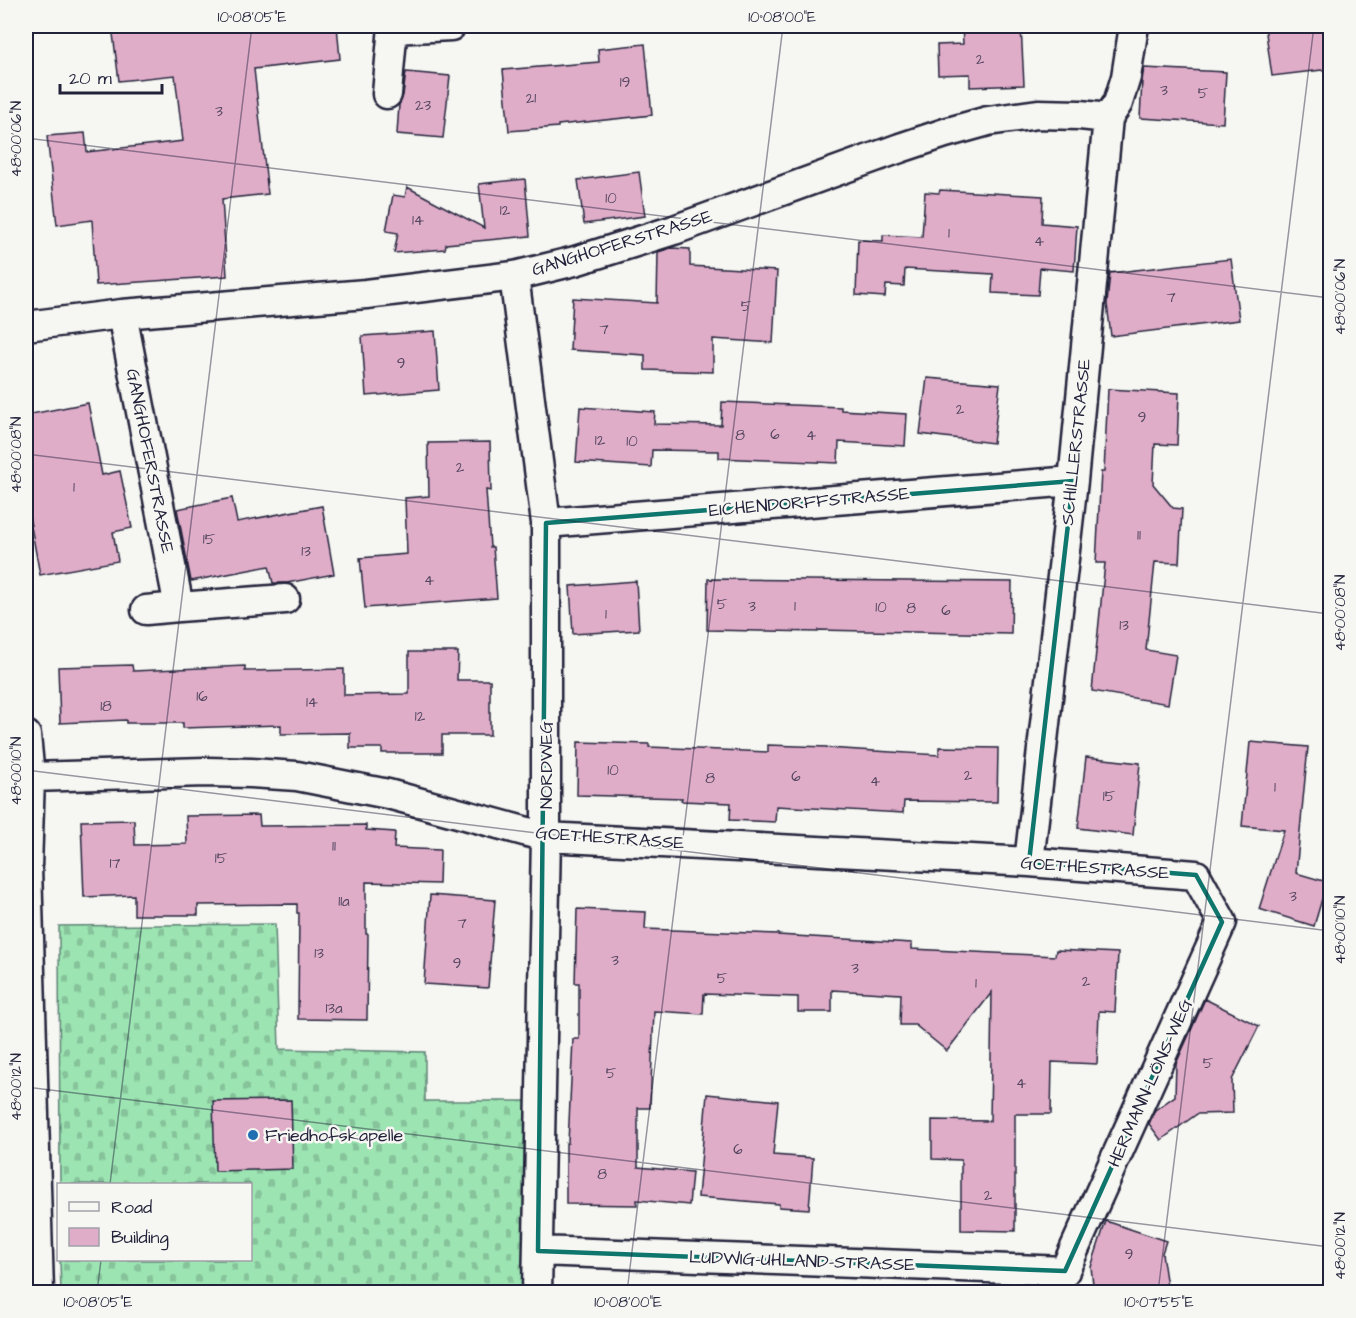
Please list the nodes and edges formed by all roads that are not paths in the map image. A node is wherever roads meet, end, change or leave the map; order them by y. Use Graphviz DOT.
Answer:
graph roads {
  1 [pos="451,26"];
  2 [pos="1134,26"];
  3 [pos="393,27"];
  4 [pos="387,94"];
  5 [pos="1108,118"];
  6 [pos="514,276"];
  7 [pos="122,314"];
  8 [pos="26,326"];
  9 [pos="1073,481"];
  10 [pos="546,523"];
  11 [pos="285,598"];
  12 [pos="179,607"];
  13 [pos="146,610"];
  14 [pos="26,735"];
  15 [pos="30,777"];
  16 [pos="546,837"];
  17 [pos="1029,862"];
  18 [pos="26,867"];
  19 [pos="1196,876"];
  20 [pos="30,1196"];
  21 [pos="538,1251"];
  22 [pos="1060,1282"];
  23 [pos="39,1293"];
  24 [pos="537,1293"];
  1 -- 3 [label="street"];
  2 -- 5 [label="street, SCHILLERSTRASSE"];
  3 -- 4 [label="street"];
  5 -- 6 [label="street, GANGHOFERSTRASSE"];
  5 -- 9 [label="street, SCHILLERSTRASSE"];
  6 -- 7 [label="street, GANGHOFERSTRASSE"];
  6 -- 10 [label="street, NORDWEG"];
  7 -- 8 [label="street, GANGHOFERSTRASSE"];
  7 -- 12 [label="street, GANGHOFERSTRASSE"];
  9 -- 10 [label="street, EICHENDORFFSTRASSE"];
  9 -- 17 [label="street, SCHILLERSTRASSE"];
  10 -- 16 [label="street, NORDWEG"];
  11 -- 12 [label="street"];
  12 -- 13 [label="street"];
  14 -- 15 [label="street"];
  15 -- 16 [label="street, GOETHESTRASSE"];
  15 -- 18 [label="street"];
  16 -- 17 [label="street, GOETHESTRASSE"];
  16 -- 21 [label="street, NORDWEG"];
  17 -- 19 [label="street, GOETHESTRASSE"];
  18 -- 20 [label="street"];
  19 -- 22 [label="street, HERMANN-LÖNS-WEG"];
  20 -- 23 [label="street"];
  21 -- 22 [label="street, LUDWIG-UHLAND-STRASSE"];
  21 -- 24 [label="street, NORDWEG"];
}
